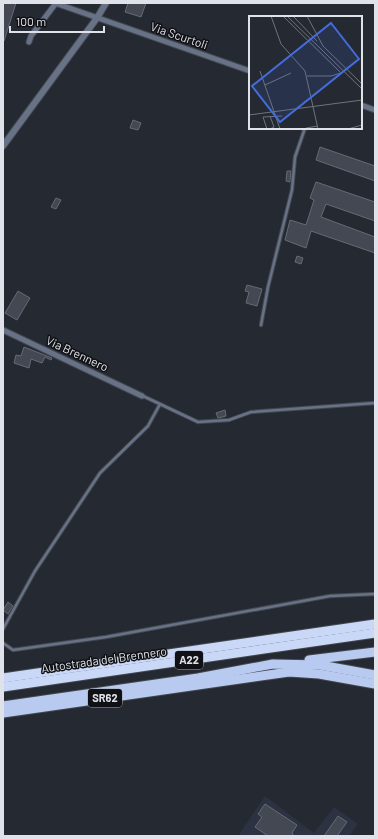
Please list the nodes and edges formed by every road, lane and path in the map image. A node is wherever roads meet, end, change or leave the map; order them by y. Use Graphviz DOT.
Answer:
graph roads {
  1 [pos="56,3"];
  2 [pos="106,3"];
  3 [pos="97,18"];
  4 [pos="30,42"];
  5 [pos="249,71"];
  6 [pos="362,105"];
  7 [pos="375,110"];
  8 [pos="305,129"];
  9 [pos="3,146"];
  10 [pos="260,325"];
  11 [pos="3,330"];
  12 [pos="142,396"];
  13 [pos="375,403"];
  14 [pos="160,404"];
  15 [pos="375,594"];
  16 [pos="375,624"];
  17 [pos="3,629"];
  18 [pos="375,632"];
  19 [pos="3,643"];
  20 [pos="375,652"];
  21 [pos="273,664"];
  22 [pos="375,675"];
  23 [pos="3,678"];
  24 [pos="375,684"];
  25 [pos="3,687"];
  26 [pos="3,706"];
  27 [pos="3,713"];
  1 -- 3 [label="street, Via Scurtoli"];
  1 -- 4 [label="street"];
  2 -- 3 [label="street"];
  3 -- 5 [label="street, Via Scurtoli"];
  3 -- 9 [label="street"];
  6 -- 7 [label="street"];
  8 -- 10 [label="lane"];
  11 -- 12 [label="street, Via Brennero"];
  12 -- 14 [label="lane"];
  13 -- 14 [label="lane"];
  14 -- 17 [label="lane"];
  15 -- 19 [label="lane"];
  16 -- 23 [label="highway, Autostrada del Brennero / A22"];
  18 -- 25 [label="highway, Autostrada del Brennero / A22"];
  20 -- 21 [label="highway"];
  21 -- 22 [label="highway, SR62"];
  21 -- 26 [label="highway, SR62"];
  24 -- 27 [label="highway, SR62"];
}
